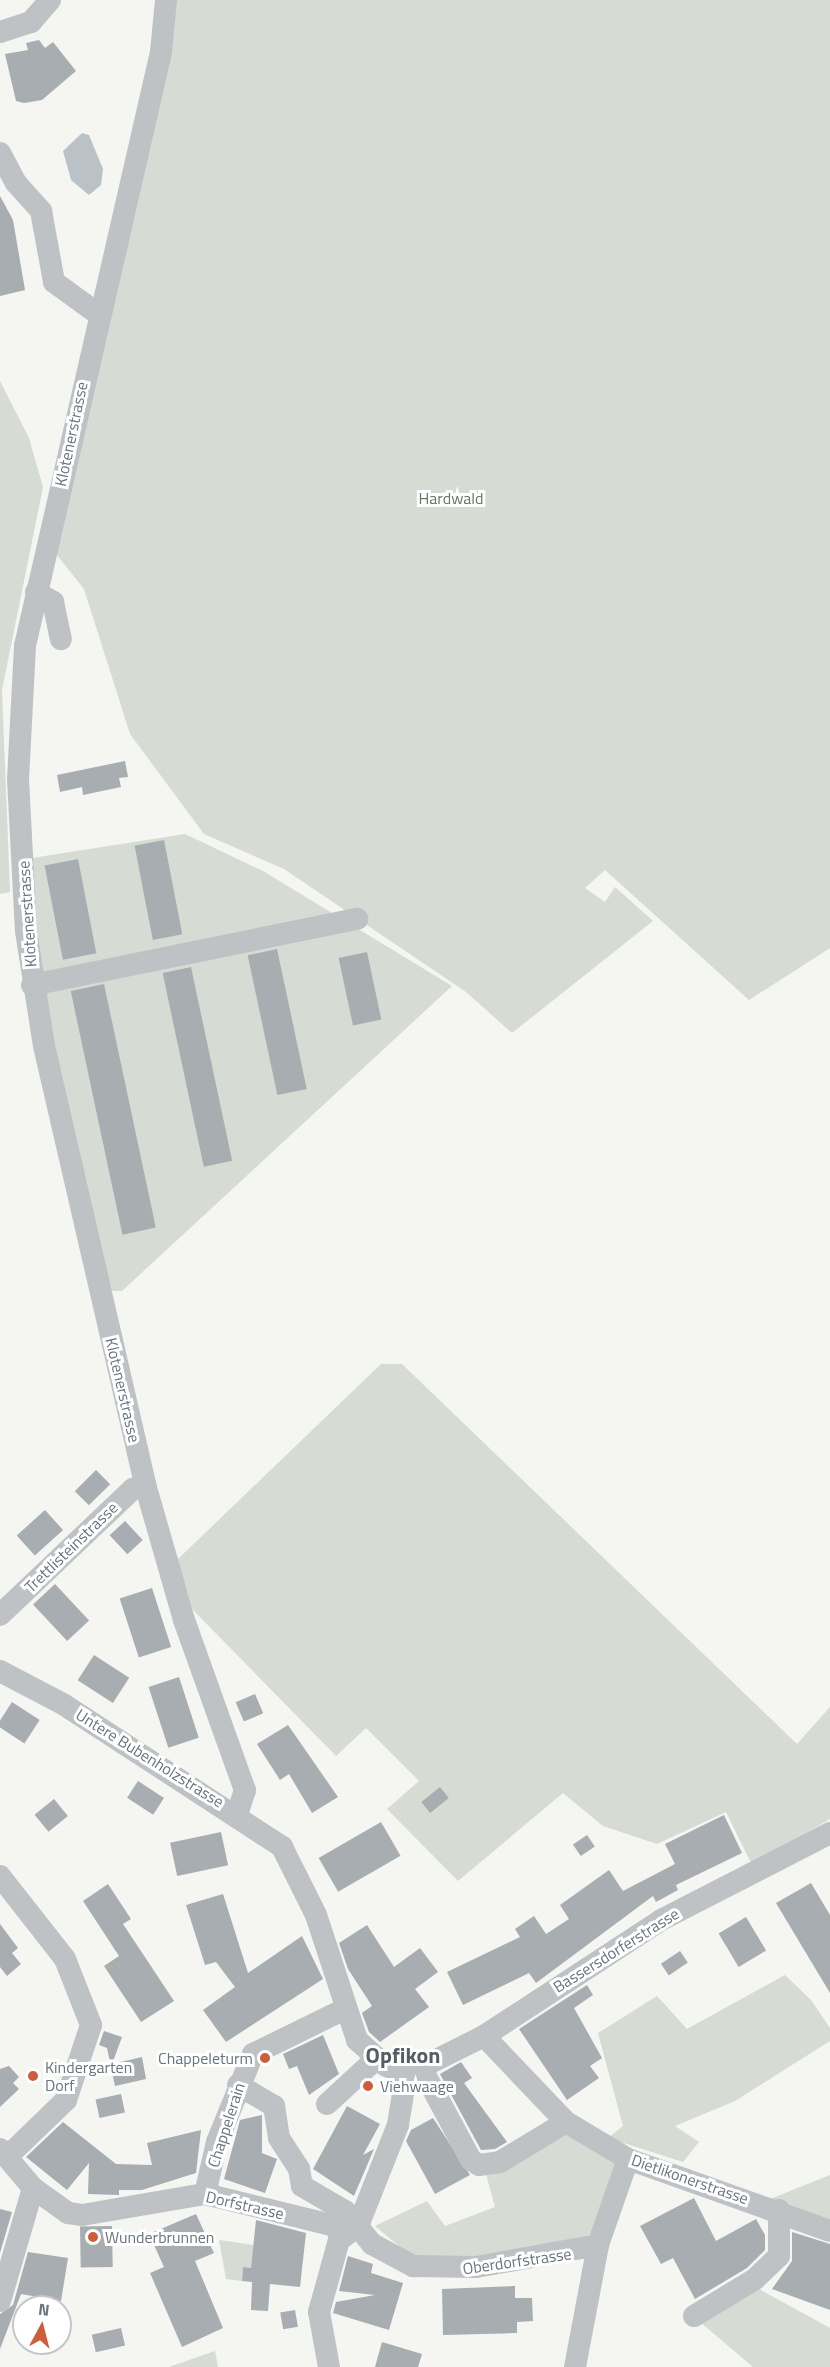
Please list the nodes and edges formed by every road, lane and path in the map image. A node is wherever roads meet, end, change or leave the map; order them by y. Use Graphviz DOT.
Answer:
graph roads {
  1 [pos="50,0"];
  2 [pos="166,0"];
  3 [pos="0,33"];
  4 [pos="0,153"];
  5 [pos="98,314"];
  6 [pos="36,592"];
  7 [pos="61,639"];
  8 [pos="357,919"];
  9 [pos="32,985"];
  10 [pos="145,1484"];
  11 [pos="0,1615"];
  12 [pos="0,1671"];
  13 [pos="237,1814"];
  14 [pos="830,1833"];
  15 [pos="0,1876"];
  16 [pos="345,2009"];
  17 [pos="484,2036"];
  18 [pos="376,2059"];
  19 [pos="414,2072"];
  20 [pos="238,2085"];
  21 [pos="327,2104"];
  22 [pos="566,2122"];
  23 [pos="4,2153"];
  24 [pos="628,2159"];
  25 [pos="33,2188"];
  26 [pos="205,2194"];
  27 [pos="779,2210"];
  28 [pos="358,2226"];
  29 [pos="830,2231"];
  30 [pos="598,2245"];
  31 [pos="0,2301"];
  32 [pos="694,2316"];
  33 [pos="329,2367"];
  34 [pos="575,2367"];
  1 -- 3 [label="street"];
  2 -- 5 [label="street, Klotenerstrasse"];
  4 -- 5 [label="street"];
  5 -- 6 [label="street, Klotenerstrasse"];
  6 -- 7 [label="street"];
  6 -- 9 [label="street, Klotenerstrasse"];
  8 -- 9 [label="street"];
  9 -- 10 [label="street, Klotenerstrasse"];
  10 -- 11 [label="street, Trettlisteinstrasse"];
  10 -- 13 [label="street, Klotenerstrasse"];
  12 -- 13 [label="street, Untere Bubenholzstrasse"];
  13 -- 16 [label="street, Untere Bubenholzstrasse"];
  14 -- 17 [label="street, Bassersdorferstrasse"];
  15 -- 23 [label="street"];
  16 -- 18 [label="street"];
  16 -- 20 [label="street, Chappelerain"];
  17 -- 19 [label="street, Bassersdorferstrasse"];
  17 -- 22 [label="street, Dietlikonerstrasse"];
  18 -- 19 [label="street"];
  18 -- 21 [label="street"];
  19 -- 22 [label="street"];
  19 -- 28 [label="street"];
  20 -- 26 [label="street, Chappelerain"];
  20 -- 28 [label="street, Oberdorfstrasse"];
  22 -- 24 [label="street, Dietlikonerstrasse"];
  23 -- 25 [label="street, Dorfstrasse"];
  24 -- 27 [label="street, Dietlikonerstrasse"];
  24 -- 30 [label="street"];
  25 -- 26 [label="street, Dorfstrasse"];
  25 -- 31 [label="street"];
  26 -- 28 [label="street, Dorfstrasse"];
  27 -- 29 [label="street, Dietlikonerstrasse"];
  27 -- 32 [label="street"];
  28 -- 30 [label="street, Oberdorfstrasse"];
  28 -- 33 [label="street"];
  30 -- 34 [label="street"];
}
